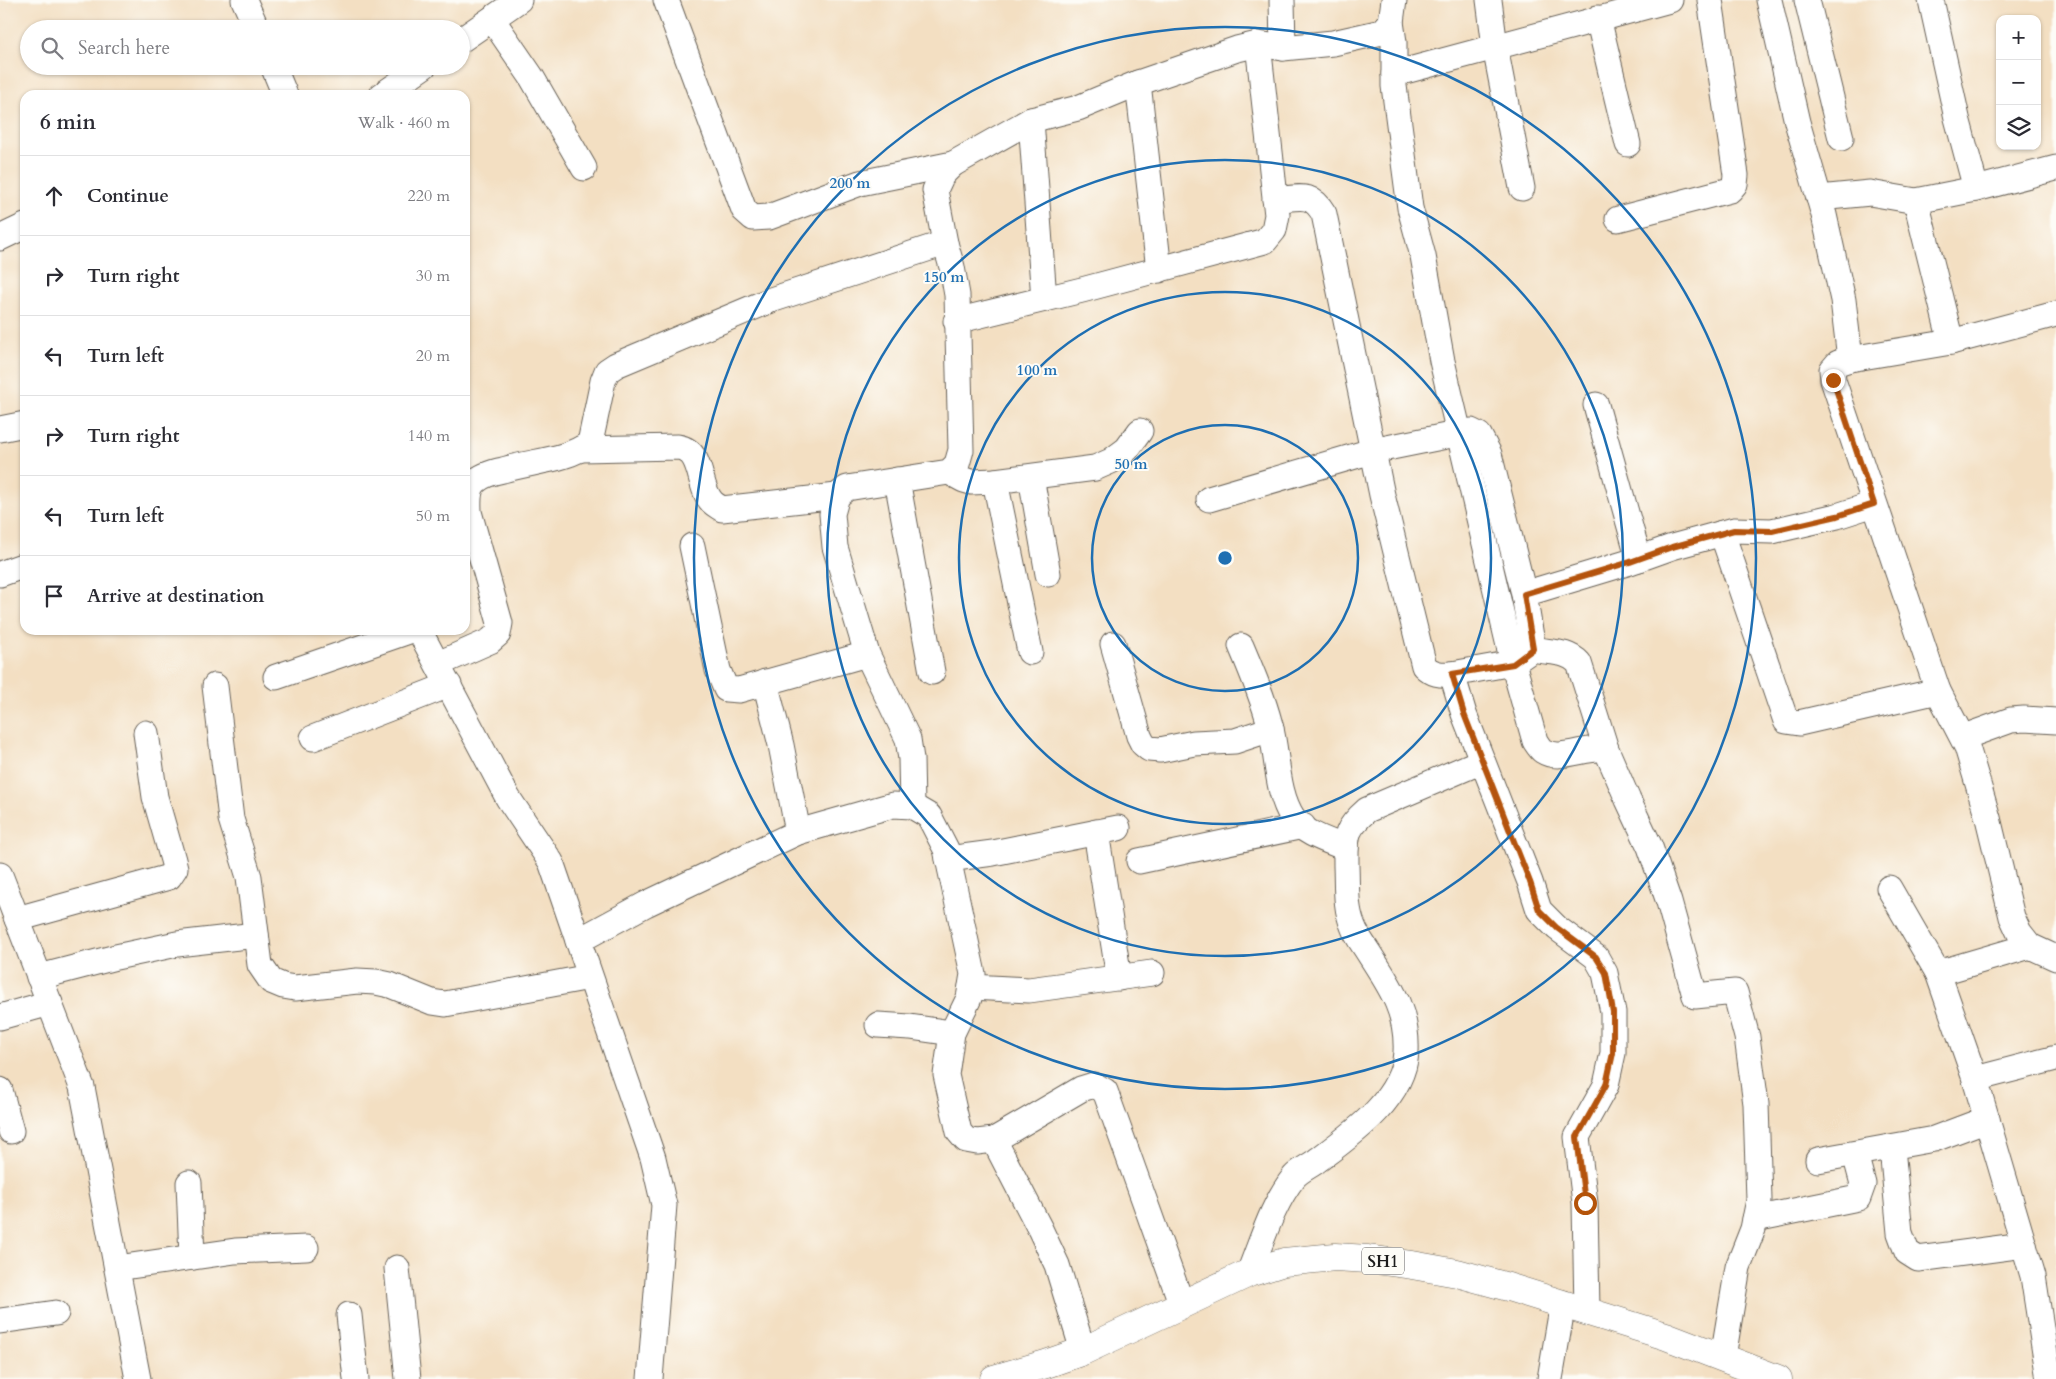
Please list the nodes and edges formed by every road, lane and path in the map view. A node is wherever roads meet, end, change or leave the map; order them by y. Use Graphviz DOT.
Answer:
graph roads {
  1 [pos="244,0"];
  2 [pos="520,0"];
  3 [pos="666,0"];
  4 [pos="1282,0"];
  5 [pos="1489,0"];
  6 [pos="1670,0"];
  7 [pos="1710,0"];
  8 [pos="1769,0"];
  9 [pos="1807,0"];
  10 [pos="1931,0"];
  11 [pos="1393,11"];
  12 [pos="1598,18"];
  13 [pos="492,19"];
  14 [pos="252,20"];
  15 [pos="470,34"];
  16 [pos="1258,44"];
  17 [pos="1495,47"];
  18 [pos="1283,48"];
  19 [pos="1394,74"];
  20 [pos="277,75"];
  21 [pos="411,75"];
  22 [pos="1138,83"];
  23 [pos="283,90"];
  24 [pos="389,90"];
  25 [pos="1031,120"];
  26 [pos="1841,138"];
  27 [pos="1628,144"];
  28 [pos="953,164"];
  29 [pos="584,168"];
  30 [pos="2056,168"];
  31 [pos="1522,188"];
  32 [pos="1976,189"];
  33 [pos="1819,198"];
  34 [pos="1276,200"];
  35 [pos="1916,201"];
  36 [pos="1618,218"];
  37 [pos="20,228"];
  38 [pos="0,238"];
  39 [pos="945,243"];
  40 [pos="1159,270"];
  41 [pos="1044,299"];
  42 [pos="2056,314"];
  43 [pos="956,320"];
  44 [pos="1951,342"];
  45 [pos="1850,359"];
  46 [pos="1596,405"];
  47 [pos="20,425"];
  48 [pos="0,429"];
  49 [pos="1140,431"];
  50 [pos="1459,432"];
  51 [pos="581,449"];
  52 [pos="1372,451"];
  53 [pos="949,472"];
  54 [pos="1031,477"];
  55 [pos="897,480"];
  56 [pos="995,481"];
  57 [pos="470,491"];
  58 [pos="838,496"];
  59 [pos="1209,499"];
  60 [pos="1874,504"];
  61 [pos="470,516"];
  62 [pos="1722,533"];
  63 [pos="692,546"];
  64 [pos="1639,559"];
  65 [pos="20,567"];
  66 [pos="0,574"];
  67 [pos="1048,574"];
  68 [pos="1524,594"];
  69 [pos="398,635"];
  70 [pos="423,635"];
  71 [pos="1113,644"];
  72 [pos="1241,646"];
  73 [pos="1533,649"];
  74 [pos="1030,652"];
  75 [pos="867,654"];
  76 [pos="1513,664"];
  77 [pos="932,672"];
  78 [pos="444,674"];
  79 [pos="1452,674"];
  80 [pos="276,677"];
  81 [pos="765,682"];
  82 [pos="215,686"];
  83 [pos="1938,691"];
  84 [pos="2056,721"];
  85 [pos="1271,730"];
  86 [pos="146,733"];
  87 [pos="313,738"];
  88 [pos="1964,738"];
  89 [pos="1606,749"];
  90 [pos="1482,761"];
  91 [pos="912,806"];
  92 [pos="1303,826"];
  93 [pos="798,832"];
  94 [pos="1346,848"];
  95 [pos="948,860"];
  96 [pos="1139,861"];
  97 [pos="0,876"];
  98 [pos="1889,888"];
  99 [pos="17,919"];
  100 [pos="256,935"];
  101 [pos="578,941"];
  102 [pos="2030,946"];
  103 [pos="2056,958"];
  104 [pos="1152,973"];
  105 [pos="1938,973"];
  106 [pos="40,977"];
  107 [pos="590,977"];
  108 [pos="1119,978"];
  109 [pos="971,987"];
  110 [pos="50,1003"];
  111 [pos="0,1017"];
  112 [pos="878,1025"];
  113 [pos="952,1034"];
  114 [pos="2056,1058"];
  115 [pos="1976,1079"];
  116 [pos="0,1090"];
  117 [pos="1987,1119"];
  118 [pos="11,1132"];
  119 [pos="994,1140"];
  120 [pos="1892,1148"];
  121 [pos="1855,1154"];
  122 [pos="1818,1160"];
  123 [pos="189,1183"];
  124 [pos="1755,1219"];
  125 [pos="2024,1246"];
  126 [pos="306,1248"];
  127 [pos="192,1257"];
  128 [pos="117,1268"];
  129 [pos="397,1268"];
  130 [pos="1249,1273"];
  131 [pos="1182,1305"];
  132 [pos="1575,1307"];
  133 [pos="56,1313"];
  134 [pos="349,1315"];
  135 [pos="0,1321"];
  136 [pos="1083,1350"];
  137 [pos="1723,1357"];
  138 [pos="138,1379"];
  139 [pos="356,1379"];
  140 [pos="408,1379"];
  141 [pos="650,1379"];
  142 [pos="994,1379"];
  143 [pos="1550,1379"];
  144 [pos="1778,1379"];
  145 [pos="2049,1379"];
  1 -- 14 [label="street"];
  2 -- 13 [label="street"];
  3 -- 28 [label="street"];
  4 -- 18 [label="street"];
  5 -- 17 [label="street"];
  6 -- 12 [label="street"];
  7 -- 36 [label="street"];
  8 -- 33 [label="street"];
  9 -- 26 [label="street"];
  10 -- 32 [label="street"];
  11 -- 18 [label="street"];
  11 -- 19 [label="street"];
  12 -- 17 [label="street"];
  12 -- 27 [label="street"];
  13 -- 15 [label="street"];
  13 -- 29 [label="street"];
  16 -- 18 [label="street"];
  16 -- 22 [label="street"];
  16 -- 34 [label="street"];
  17 -- 19 [label="street"];
  17 -- 31 [label="street"];
  19 -- 50 [label="street"];
  20 -- 23 [label="street"];
  21 -- 24 [label="street"];
  22 -- 25 [label="street"];
  22 -- 40 [label="street"];
  25 -- 28 [label="street"];
  25 -- 41 [label="street"];
  28 -- 39 [label="street"];
  30 -- 32 [label="street"];
  32 -- 35 [label="street"];
  33 -- 35 [label="street"];
  33 -- 45 [label="street"];
  34 -- 40 [label="street"];
  34 -- 52 [label="street"];
  35 -- 44 [label="street"];
  37 -- 38 [label="street"];
  39 -- 43 [label="street"];
  39 -- 51 [label="street"];
  40 -- 41 [label="street"];
  41 -- 43 [label="street"];
  42 -- 44 [label="street"];
  43 -- 53 [label="street"];
  44 -- 45 [label="street"];
  45 -- 60 [label="street"];
  46 -- 64 [label="street"];
  47 -- 48 [label="street"];
  49 -- 54 [label="street"];
  50 -- 52 [label="street"];
  50 -- 68 [label="street"];
  50 -- 76 [label="street"];
  51 -- 57 [label="street"];
  51 -- 58 [label="street"];
  52 -- 59 [label="street"];
  52 -- 79 [label="street"];
  53 -- 55 [label="street"];
  53 -- 56 [label="street"];
  54 -- 56 [label="street"];
  54 -- 67 [label="street"];
  55 -- 58 [label="street"];
  55 -- 77 [label="street"];
  56 -- 74 [label="street"];
  58 -- 75 [label="street"];
  60 -- 62 [label="street"];
  60 -- 83 [label="street"];
  61 -- 78 [label="street"];
  62 -- 64 [label="street"];
  62 -- 83 [label="street"];
  63 -- 81 [label="street"];
  64 -- 68 [label="street"];
  65 -- 66 [label="street"];
  68 -- 73 [label="street"];
  69 -- 80 [label="street"];
  70 -- 78 [label="street"];
  71 -- 85 [label="street"];
  72 -- 85 [label="street"];
  73 -- 76 [label="street"];
  73 -- 89 [label="street"];
  75 -- 81 [label="street"];
  75 -- 91 [label="street"];
  76 -- 79 [label="street"];
  76 -- 89 [label="street"];
  78 -- 87 [label="street"];
  78 -- 101 [label="street"];
  79 -- 90 [label="street"];
  81 -- 93 [label="street"];
  82 -- 100 [label="street"];
  83 -- 88 [label="street"];
  84 -- 88 [label="street"];
  85 -- 92 [label="street"];
  86 -- 99 [label="street"];
  88 -- 102 [label="street"];
  89 -- 124 [label="street"];
  90 -- 94 [label="street"];
  90 -- 132 [label="street"];
  91 -- 93 [label="street"];
  91 -- 95 [label="street"];
  92 -- 94 [label="street"];
  92 -- 96 [label="street"];
  93 -- 101 [label="street"];
  94 -- 130 [label="street"];
  95 -- 108 [label="street"];
  95 -- 109 [label="street"];
  97 -- 99 [label="street"];
  98 -- 105 [label="street"];
  99 -- 106 [label="street"];
  100 -- 106 [label="street"];
  100 -- 107 [label="street"];
  101 -- 107 [label="street"];
  102 -- 103 [label="street"];
  102 -- 105 [label="street"];
  104 -- 108 [label="street"];
  105 -- 115 [label="street"];
  106 -- 110 [label="street"];
  107 -- 141 [label="street"];
  108 -- 109 [label="street"];
  109 -- 113 [label="street"];
  110 -- 111 [label="street"];
  110 -- 128 [label="street"];
  112 -- 113 [label="street"];
  113 -- 119 [label="street"];
  114 -- 115 [label="street"];
  115 -- 117 [label="street"];
  116 -- 118 [label="street"];
  117 -- 120 [label="street"];
  117 -- 125 [label="street"];
  119 -- 131 [label="street"];
  119 -- 136 [label="street"];
  120 -- 121 [label="street"];
  120 -- 125 [label="street"];
  121 -- 122 [label="street"];
  121 -- 124 [label="street"];
  123 -- 127 [label="street"];
  124 -- 137 [label="street"];
  125 -- 145 [label="street"];
  126 -- 127 [label="street"];
  127 -- 128 [label="street"];
  128 -- 138 [label="street"];
  129 -- 140 [label="street"];
  130 -- 131 [label="main road, SH1"];
  130 -- 132 [label="main road, SH1"];
  131 -- 136 [label="main road, SH1"];
  132 -- 137 [label="main road, SH1"];
  132 -- 143 [label="street"];
  133 -- 135 [label="street"];
  134 -- 139 [label="street"];
  136 -- 142 [label="main road, SH1"];
  137 -- 144 [label="main road, SH1"];
}
